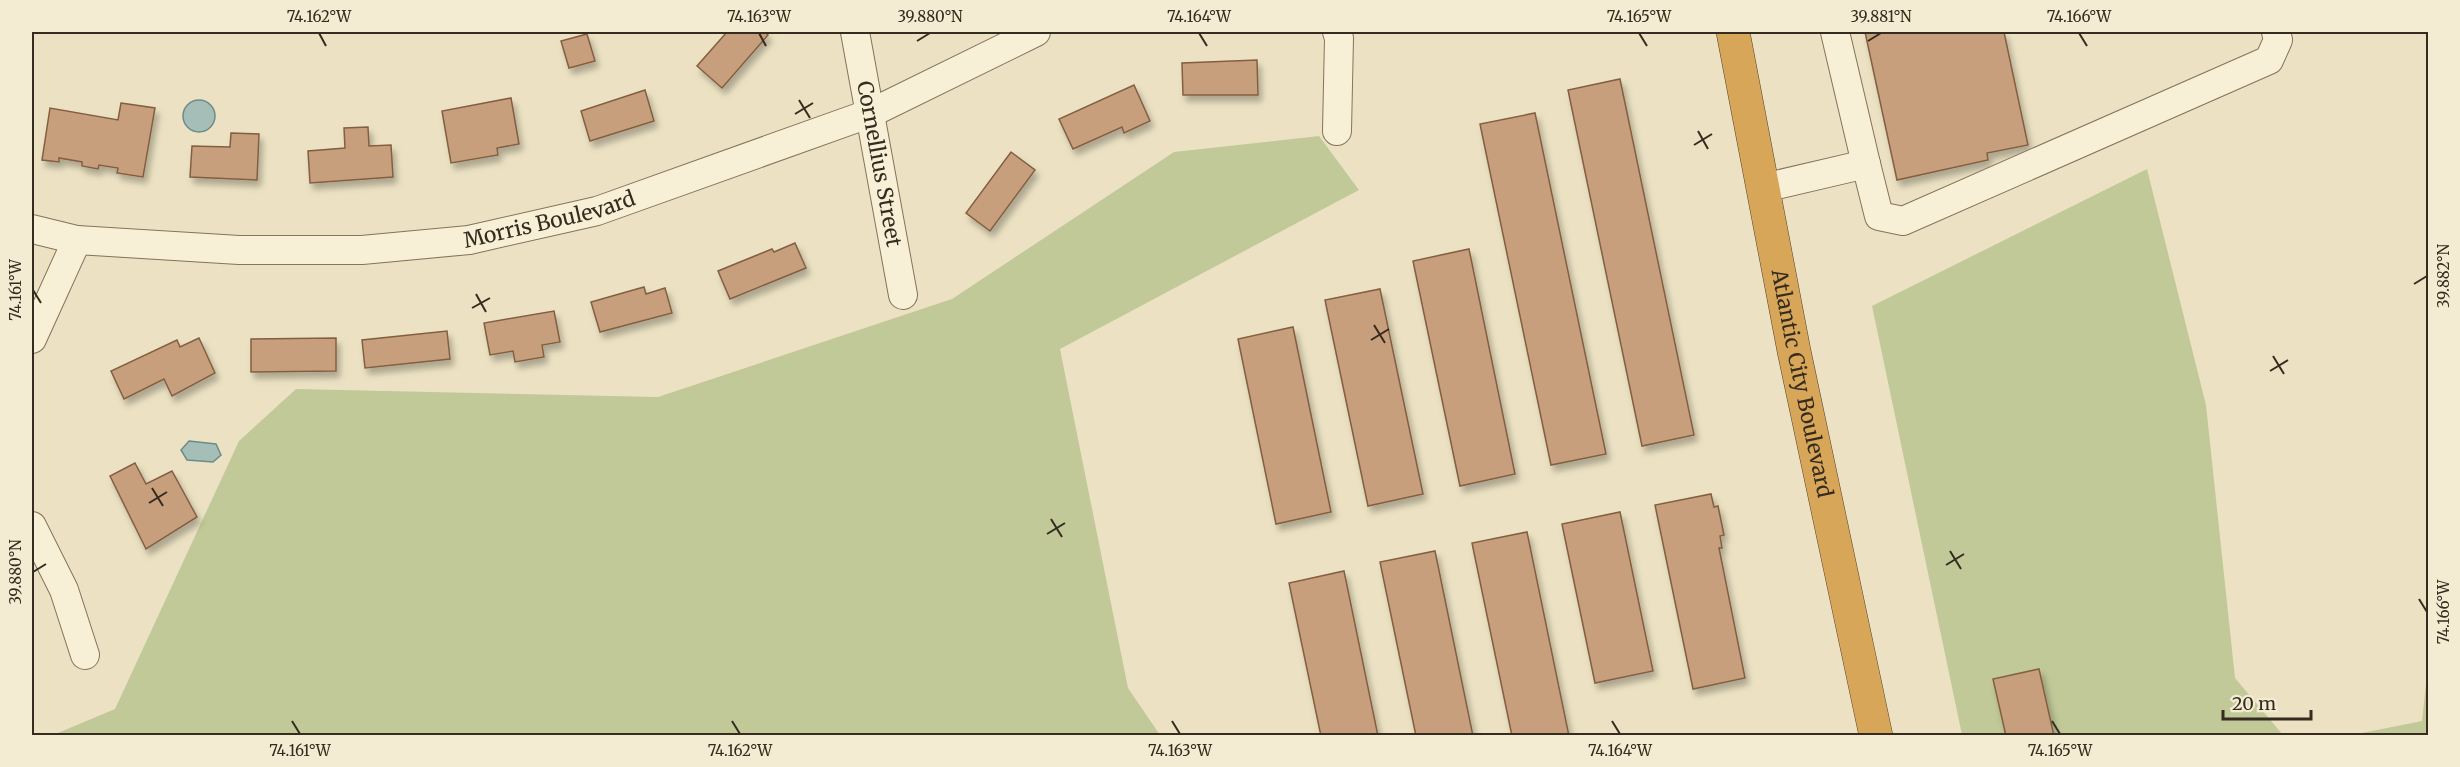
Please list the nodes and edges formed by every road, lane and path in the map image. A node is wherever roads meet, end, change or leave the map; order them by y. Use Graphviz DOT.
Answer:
graph roads {
  1 [pos="855,32"];
  2 [pos="1036,32"];
  3 [pos="1337,32"];
  4 [pos="1733,32"];
  5 [pos="1835,32"];
  6 [pos="2276,32"];
  7 [pos="871,113"];
  8 [pos="1337,131"];
  9 [pos="1866,164"];
  10 [pos="1763,188"];
  11 [pos="32,229"];
  12 [pos="77,240"];
  13 [pos="903,295"];
  14 [pos="32,339"];
  15 [pos="32,526"];
  16 [pos="85,655"];
  17 [pos="1875,735"];
  1 -- 7 [label="street, Cornellius Street"];
  2 -- 7 [label="street, Morris Boulevard"];
  3 -- 8 [label="street"];
  4 -- 10 [label="highway, Atlantic City Boulevard"];
  5 -- 9 [label="street"];
  6 -- 9 [label="street"];
  7 -- 12 [label="street, Morris Boulevard"];
  7 -- 13 [label="street, Cornellius Street"];
  9 -- 10 [label="street"];
  10 -- 17 [label="highway, Atlantic City Boulevard"];
  11 -- 12 [label="street, Morris Boulevard"];
  12 -- 14 [label="street"];
  15 -- 16 [label="street"];
}
